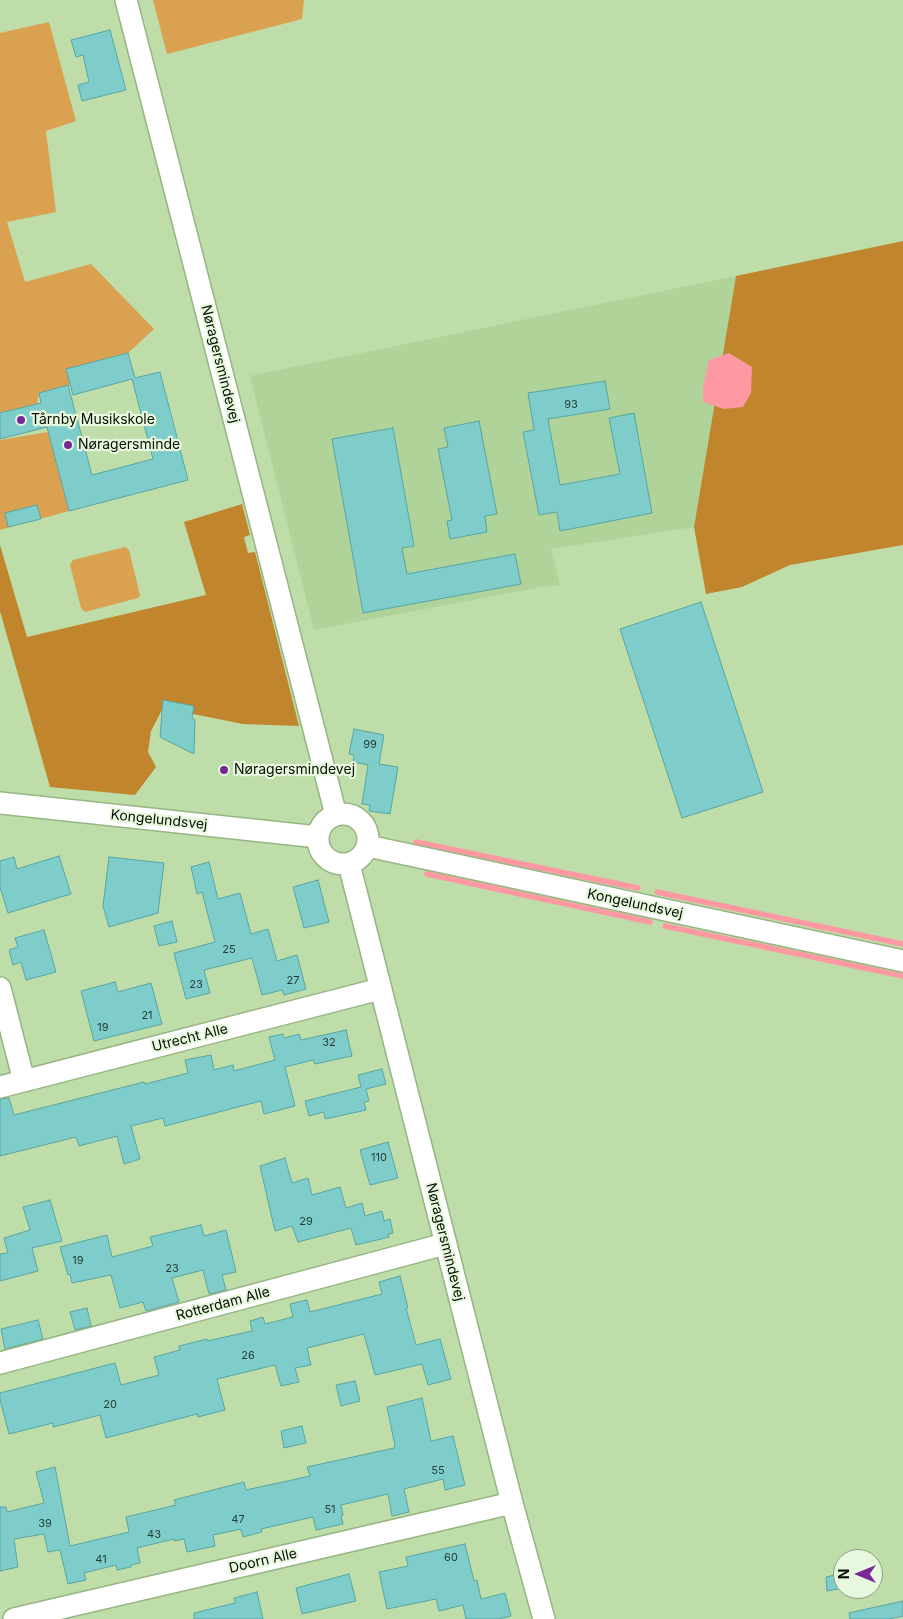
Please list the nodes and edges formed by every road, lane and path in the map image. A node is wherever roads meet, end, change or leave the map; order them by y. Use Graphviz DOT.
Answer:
graph roads {
  1 [pos="126,0"];
  2 [pos="0,803"];
  3 [pos="336,814"];
  4 [pos="318,837"];
  5 [pos="368,846"];
  6 [pos="348,864"];
  7 [pos="903,961"];
  8 [pos="0,988"];
  9 [pos="380,989"];
  10 [pos="24,1081"];
  11 [pos="0,1087"];
  12 [pos="445,1244"];
  13 [pos="0,1363"];
  14 [pos="512,1503"];
  15 [pos="14,1619"];
  16 [pos="544,1619"];
  1 -- 3 [label="street, Nøragersmindevej"];
  2 -- 4 [label="street, Kongelundsvej"];
  3 -- 4 [label="street"];
  3 -- 5 [label="street"];
  4 -- 6 [label="street"];
  5 -- 6 [label="street"];
  5 -- 7 [label="street, Kongelundsvej"];
  6 -- 9 [label="street, Nøragersmindevej"];
  8 -- 10 [label="street"];
  9 -- 10 [label="street, Utrecht Alle"];
  9 -- 12 [label="street, Nøragersmindevej"];
  10 -- 11 [label="street, Utrecht Alle"];
  12 -- 13 [label="street, Rotterdam Alle"];
  12 -- 14 [label="street, Nøragersmindevej"];
  14 -- 15 [label="street, Doorn Alle"];
  14 -- 16 [label="street, Nøragersmindevej"];
}
